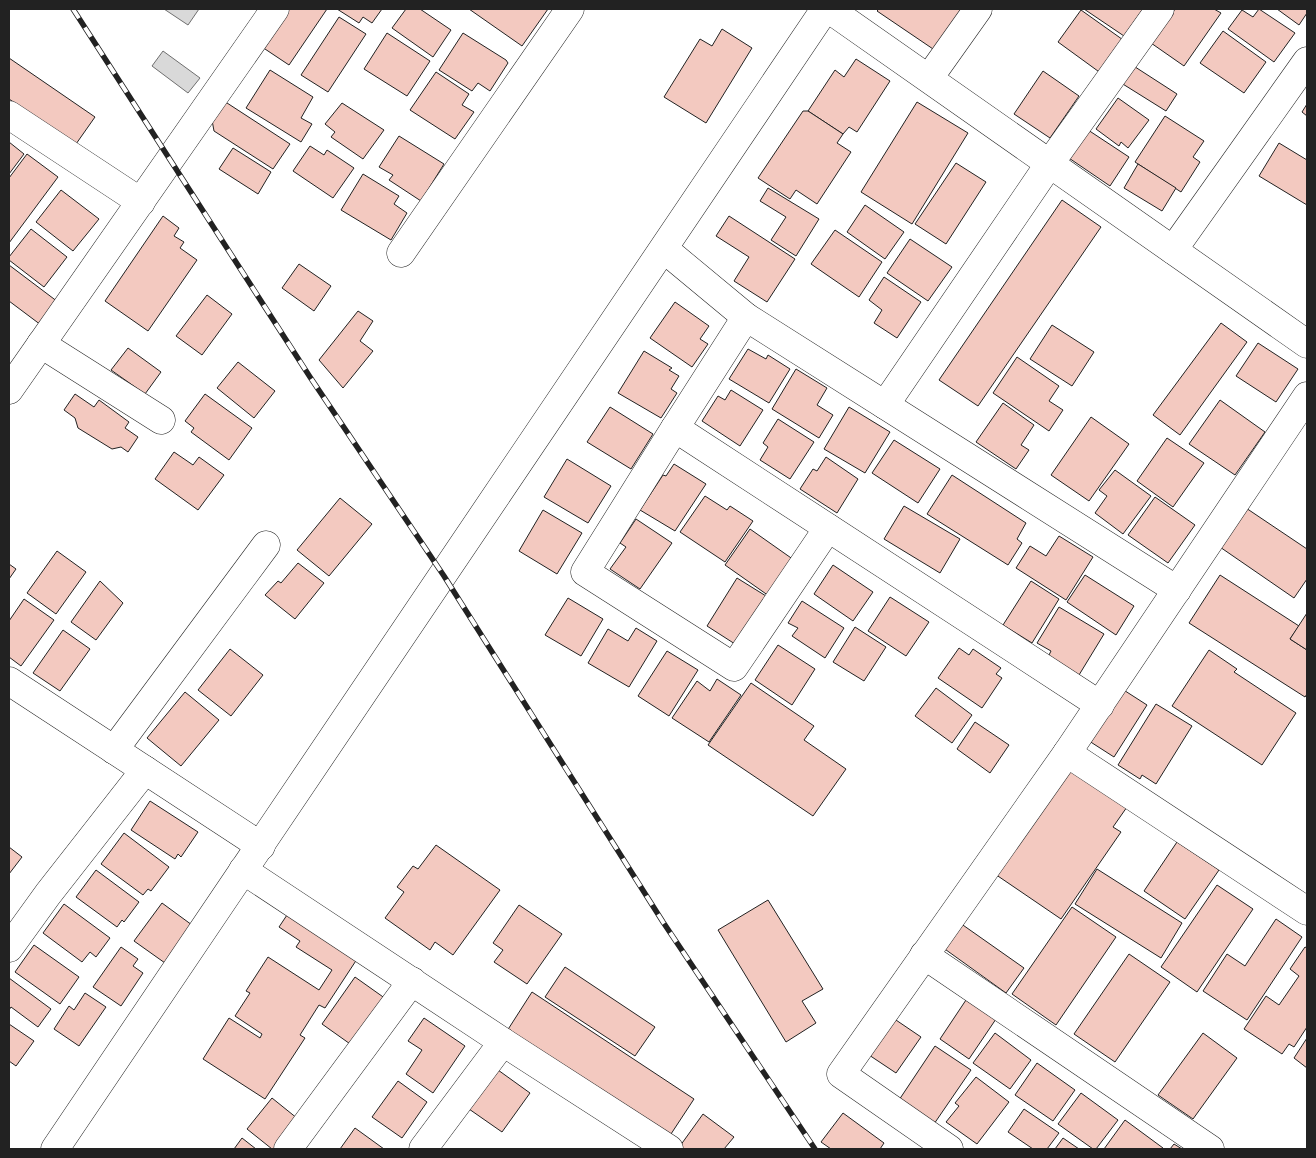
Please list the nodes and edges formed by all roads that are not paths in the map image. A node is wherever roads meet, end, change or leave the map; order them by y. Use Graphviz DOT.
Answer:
graph roads {
  1 [pos="275,9"];
  2 [pos="570,9"];
  3 [pos="827,9"];
  4 [pos="978,9"];
  5 [pos="1160,9"];
  6 [pos="1307,61"];
  7 [pos="929,78"];
  8 [pos="9,115"];
  9 [pos="1050,163"];
  10 [pos="141,202"];
  11 [pos="664,249"];
  12 [pos="1174,250"];
  13 [pos="401,253"];
  14 [pos="746,317"];
  15 [pos="41,344"];
  16 [pos="1307,344"];
  17 [pos="9,390"];
  18 [pos="1307,396"];
  19 [pos="885,405"];
  20 [pos="161,420"];
  21 [pos="675,428"];
  22 [pos="828,528"];
  23 [pos="266,545"];
  24 [pos="1177,590"];
  25 [pos="9,680"];
  26 [pos="1100,705"];
  27 [pos="114,750"];
  28 [pos="1067,753"];
  29 [pos="145,770"];
  30 [pos="261,846"];
  31 [pos="243,870"];
  32 [pos="1307,911"];
  33 [pos="9,948"];
  34 [pos="924,955"];
  35 [pos="412,982"];
  36 [pos="503,1042"];
  37 [pos="55,1149"];
  38 [pos="288,1149"];
  39 [pos="423,1149"];
  40 [pos="669,1149"];
  41 [pos="949,1149"];
  42 [pos="1210,1149"];
  1 -- 10 [label="street"];
  2 -- 13 [label="street"];
  3 -- 7 [label="street"];
  3 -- 11 [label="street"];
  4 -- 7 [label="street"];
  5 -- 9 [label="street"];
  6 -- 12 [label="street"];
  7 -- 9 [label="street"];
  8 -- 10 [label="street"];
  9 -- 12 [label="street"];
  9 -- 19 [label="street"];
  10 -- 15 [label="street"];
  11 -- 14 [label="street"];
  11 -- 30 [label="street"];
  12 -- 16 [label="street"];
  14 -- 19 [label="street"];
  14 -- 21 [label="street"];
  15 -- 17 [label="street"];
  15 -- 20 [label="street"];
  18 -- 24 [label="street"];
  19 -- 24 [label="street"];
  21 -- 22 [label="street"];
  21 -- 22 [label="street"];
  22 -- 26 [label="street"];
  23 -- 27 [label="street"];
  24 -- 26 [label="street"];
  25 -- 27 [label="street"];
  26 -- 28 [label="street"];
  27 -- 29 [label="street"];
  28 -- 32 [label="street"];
  28 -- 34 [label="street"];
  29 -- 30 [label="street"];
  29 -- 33 [label="street"];
  30 -- 31 [label="street"];
  31 -- 35 [label="street"];
  31 -- 37 [label="street"];
  34 -- 41 [label="street"];
  34 -- 42 [label="street"];
  35 -- 36 [label="street"];
  35 -- 38 [label="street"];
  36 -- 39 [label="street"];
  36 -- 40 [label="street"];
}
